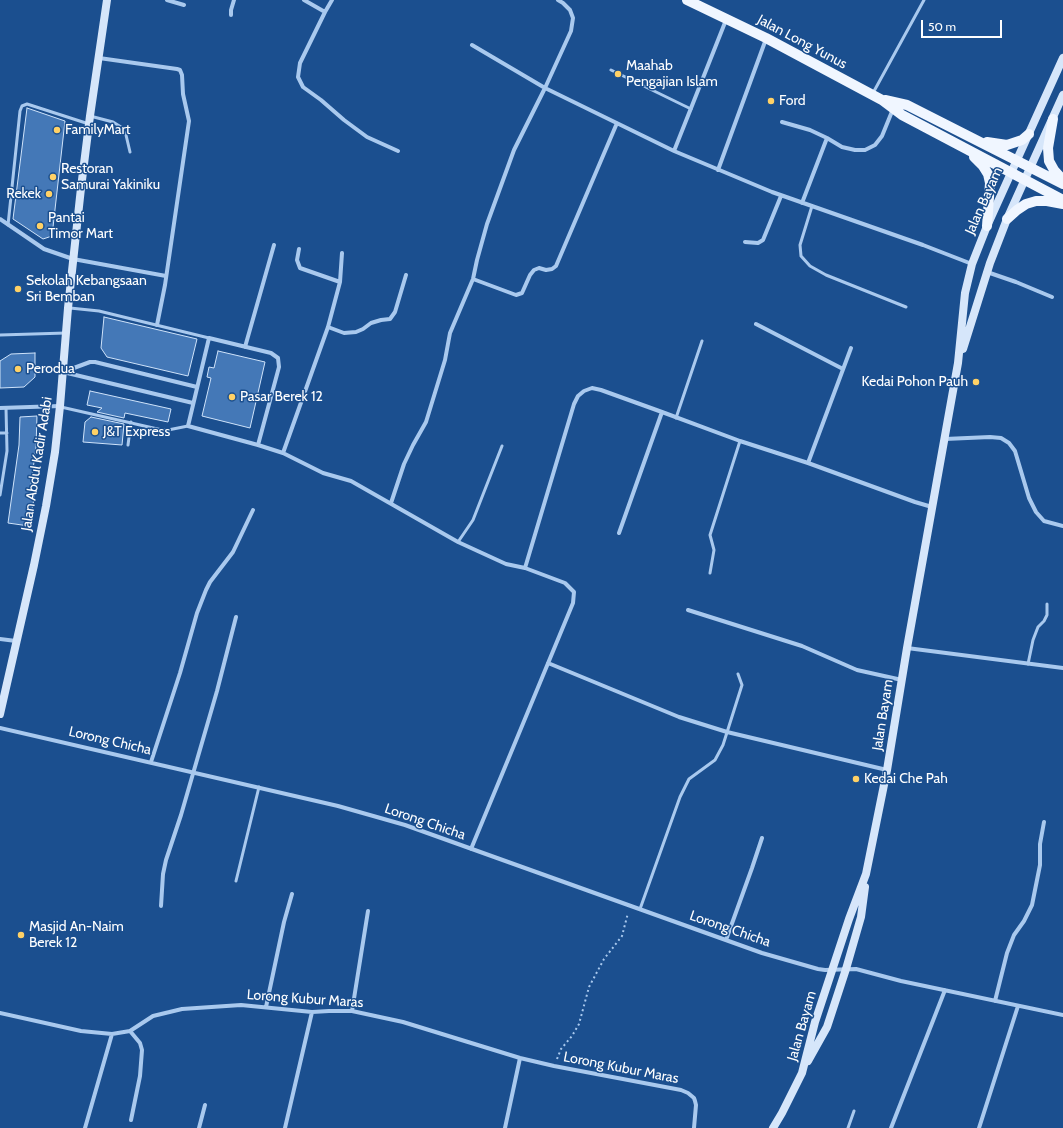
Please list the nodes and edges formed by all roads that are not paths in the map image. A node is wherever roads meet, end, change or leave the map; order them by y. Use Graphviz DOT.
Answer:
graph roads {
  1 [pos="108,0"];
  2 [pos="167,0"];
  3 [pos="234,0"];
  4 [pos="304,0"];
  5 [pos="332,0"];
  6 [pos="558,0"];
  7 [pos="687,0"];
  8 [pos="924,0"];
  9 [pos="184,6"];
  10 [pos="325,12"];
  11 [pos="231,15"];
  12 [pos="726,19"];
  13 [pos="766,38"];
  14 [pos="472,45"];
  15 [pos="98,58"];
  16 [pos="1063,58"];
  17 [pos="611,70"];
  18 [pos="545,88"];
  19 [pos="872,95"];
  20 [pos="1063,95"];
  21 [pos="882,100"];
  22 [pos="893,108"];
  23 [pos="691,109"];
  24 [pos="1053,119"];
  25 [pos="90,120"];
  26 [pos="617,122"];
  27 [pos="782,122"];
  28 [pos="1029,134"];
  29 [pos="827,138"];
  30 [pos="972,138"];
  31 [pos="967,150"];
  32 [pos="398,151"];
  33 [pos="674,151"];
  34 [pos="130,152"];
  35 [pos="1017,160"];
  36 [pos="1030,167"];
  37 [pos="718,170"];
  38 [pos="1011,173"];
  39 [pos="1025,180"];
  40 [pos="1063,180"];
  41 [pos="1063,184"];
  42 [pos="781,196"];
  43 [pos="1063,200"];
  44 [pos="802,203"];
  45 [pos="1063,204"];
  46 [pos="812,206"];
  47 [pos="1006,219"];
  48 [pos="0,220"];
  49 [pos="8,225"];
  50 [pos="987,226"];
  51 [pos="745,242"];
  52 [pos="274,244"];
  53 [pos="299,249"];
  54 [pos="342,252"];
  55 [pos="73,259"];
  56 [pos="972,264"];
  57 [pos="987,272"];
  58 [pos="166,276"];
  59 [pos="406,276"];
  60 [pos="473,278"];
  61 [pos="340,282"];
  62 [pos="1052,296"];
  63 [pos="906,307"];
  64 [pos="68,308"];
  65 [pos="756,324"];
  66 [pos="157,325"];
  67 [pos="328,327"];
  68 [pos="66,333"];
  69 [pos="0,335"];
  70 [pos="209,338"];
  71 [pos="702,341"];
  72 [pos="245,347"];
  73 [pos="851,348"];
  74 [pos="958,363"];
  75 [pos="843,369"];
  76 [pos="63,372"];
  77 [pos="197,387"];
  78 [pos="193,403"];
  79 [pos="60,406"];
  80 [pos="0,408"];
  81 [pos="6,408"];
  82 [pos="662,412"];
  83 [pos="676,418"];
  84 [pos="131,422"];
  85 [pos="188,426"];
  86 [pos="0,433"];
  87 [pos="7,433"];
  88 [pos="945,439"];
  89 [pos="740,441"];
  90 [pos="128,445"];
  91 [pos="258,445"];
  92 [pos="502,446"];
  93 [pos="283,453"];
  94 [pos="808,463"];
  95 [pos="0,495"];
  96 [pos="391,503"];
  97 [pos="932,507"];
  98 [pos="253,510"];
  99 [pos="1063,526"];
  100 [pos="619,533"];
  101 [pos="458,542"];
  102 [pos="525,568"];
  103 [pos="710,574"];
  104 [pos="1047,604"];
  105 [pos="688,610"];
  106 [pos="236,617"];
  107 [pos="0,639"];
  108 [pos="16,641"];
  109 [pos="907,648"];
  110 [pos="548,662"];
  111 [pos="1028,664"];
  112 [pos="1063,668"];
  113 [pos="738,674"];
  114 [pos="902,680"];
  115 [pos="0,714"];
  116 [pos="0,728"];
  117 [pos="727,732"];
  118 [pos="151,762"];
  119 [pos="887,770"];
  120 [pos="193,771"];
  121 [pos="259,787"];
  122 [pos="1044,822"];
  123 [pos="762,838"];
  124 [pos="471,849"];
  125 [pos="866,874"];
  126 [pos="236,881"];
  127 [pos="292,894"];
  128 [pos="162,906"];
  129 [pos="640,909"];
  130 [pos="368,912"];
  131 [pos="726,940"];
  132 [pos="846,969"];
  133 [pos="832,970"];
  134 [pos="945,990"];
  135 [pos="995,1001"];
  136 [pos="1018,1006"];
  137 [pos="266,1007"];
  138 [pos="352,1011"];
  139 [pos="312,1012"];
  140 [pos="0,1013"];
  141 [pos="1063,1015"];
  142 [pos="130,1031"];
  143 [pos="112,1034"];
  144 [pos="520,1058"];
  145 [pos="802,1073"];
  146 [pos="204,1105"];
  147 [pos="854,1111"];
  148 [pos="131,1120"];
  149 [pos="85,1128"];
  150 [pos="199,1128"];
  151 [pos="285,1128"];
  152 [pos="505,1128"];
  153 [pos="694,1128"];
  154 [pos="773,1128"];
  155 [pos="848,1128"];
  156 [pos="891,1128"];
  157 [pos="979,1128"];
  1 -- 15 [label="main road, Jalan Abdul Kadir Adabi"];
  2 -- 9 [label="street"];
  3 -- 11 [label="street"];
  4 -- 10 [label="street"];
  5 -- 10 [label="street"];
  6 -- 18 [label="street"];
  7 -- 12 [label="main road, Jalan Long Yunus"];
  8 -- 19 [label="lane"];
  10 -- 32 [label="street"];
  12 -- 13 [label="main road, Jalan Long Yunus"];
  12 -- 23 [label="street"];
  13 -- 19 [label="main road, Jalan Long Yunus"];
  13 -- 37 [label="street"];
  14 -- 18 [label="street"];
  15 -- 25 [label="main road, Jalan Abdul Kadir Adabi"];
  15 -- 58 [label="street"];
  16 -- 28 [label="main road, Jalan Bayam"];
  17 -- 23 [label="lane"];
  18 -- 26 [label="street"];
  18 -- 60 [label="street"];
  19 -- 21 [label="main road, Jalan Long Yunus"];
  20 -- 24 [label="main road, Jalan Bayam"];
  21 -- 22 [label="main road, Jalan Long Yunus"];
  21 -- 30 [label="main road, Jalan Long Yunus"];
  22 -- 29 [label="street"];
  22 -- 31 [label="main road, Jalan Long Yunus"];
  23 -- 33 [label="street"];
  24 -- 36 [label="main road, Jalan Bayam"];
  24 -- 40 [label="main road"];
  25 -- 34 [label="lane"];
  25 -- 49 [label="lane"];
  25 -- 55 [label="main road, Jalan Abdul Kadir Adabi"];
  26 -- 33 [label="street"];
  26 -- 60 [label="street"];
  27 -- 29 [label="street"];
  28 -- 30 [label="main road"];
  28 -- 35 [label="main road, Jalan Bayam"];
  29 -- 44 [label="street"];
  30 -- 35 [label="main road, Jalan Long Yunus"];
  31 -- 38 [label="main road, Jalan Long Yunus"];
  31 -- 50 [label="main road"];
  33 -- 37 [label="street"];
  35 -- 36 [label="main road, Jalan Long Yunus"];
  35 -- 38 [label="main road, Jalan Bayam"];
  36 -- 39 [label="main road, Jalan Bayam"];
  36 -- 41 [label="main road, Jalan Long Yunus"];
  37 -- 42 [label="street"];
  38 -- 39 [label="main road, Jalan Long Yunus"];
  38 -- 50 [label="main road, Jalan Bayam"];
  39 -- 43 [label="main road, Jalan Long Yunus"];
  39 -- 47 [label="main road, Jalan Bayam"];
  42 -- 44 [label="street"];
  42 -- 51 [label="street"];
  44 -- 46 [label="street"];
  45 -- 47 [label="main road"];
  46 -- 56 [label="street"];
  46 -- 63 [label="lane"];
  47 -- 57 [label="main road, Jalan Bayam"];
  48 -- 49 [label="street"];
  49 -- 55 [label="street"];
  50 -- 56 [label="main road, Jalan Bayam"];
  52 -- 72 [label="street"];
  53 -- 61 [label="street"];
  54 -- 61 [label="street"];
  55 -- 58 [label="street"];
  55 -- 64 [label="main road, Jalan Abdul Kadir Adabi"];
  56 -- 74 [label="main road, Jalan Bayam"];
  57 -- 62 [label="street"];
  57 -- 74 [label="main road, Jalan Bayam"];
  58 -- 66 [label="street"];
  59 -- 67 [label="street"];
  60 -- 96 [label="street"];
  61 -- 67 [label="street"];
  64 -- 66 [label="lane"];
  64 -- 68 [label="main road, Jalan Abdul Kadir Adabi"];
  65 -- 75 [label="street"];
  66 -- 70 [label="lane"];
  67 -- 93 [label="street"];
  68 -- 69 [label="lane"];
  68 -- 76 [label="main road, Jalan Abdul Kadir Adabi"];
  70 -- 72 [label="street"];
  70 -- 77 [label="street"];
  71 -- 83 [label="lane"];
  72 -- 91 [label="street"];
  73 -- 75 [label="street"];
  74 -- 88 [label="main road, Jalan Bayam"];
  75 -- 94 [label="street"];
  76 -- 77 [label="street"];
  76 -- 78 [label="street"];
  76 -- 79 [label="main road, Jalan Abdul Kadir Adabi"];
  77 -- 78 [label="street"];
  78 -- 85 [label="street"];
  79 -- 81 [label="street"];
  79 -- 84 [label="lane"];
  79 -- 108 [label="main road, Jalan Abdul Kadir Adabi"];
  80 -- 81 [label="street"];
  81 -- 87 [label="lane"];
  82 -- 83 [label="street"];
  82 -- 100 [label="street"];
  82 -- 102 [label="street"];
  83 -- 89 [label="street"];
  84 -- 85 [label="lane"];
  84 -- 90 [label="lane"];
  85 -- 91 [label="street"];
  86 -- 87 [label="lane"];
  87 -- 95 [label="lane"];
  88 -- 97 [label="main road, Jalan Bayam"];
  88 -- 99 [label="street"];
  89 -- 94 [label="street"];
  89 -- 103 [label="lane"];
  91 -- 93 [label="street"];
  92 -- 101 [label="lane"];
  93 -- 96 [label="street"];
  94 -- 97 [label="street"];
  96 -- 101 [label="street"];
  97 -- 109 [label="main road, Jalan Bayam"];
  98 -- 118 [label="street"];
  101 -- 102 [label="street"];
  102 -- 110 [label="street"];
  104 -- 111 [label="lane"];
  105 -- 114 [label="street"];
  106 -- 120 [label="street"];
  107 -- 108 [label="street"];
  108 -- 115 [label="main road, Jalan Abdul Kadir Adabi"];
  109 -- 111 [label="street"];
  109 -- 114 [label="main road, Jalan Bayam"];
  110 -- 117 [label="street"];
  110 -- 124 [label="street"];
  111 -- 112 [label="street"];
  113 -- 117 [label="lane"];
  114 -- 119 [label="main road, Jalan Bayam"];
  116 -- 118 [label="street, Lorong Chicha"];
  117 -- 119 [label="street"];
  117 -- 129 [label="lane"];
  118 -- 120 [label="street, Lorong Chicha"];
  119 -- 125 [label="main road, Jalan Bayam"];
  120 -- 121 [label="street, Lorong Chicha"];
  120 -- 128 [label="street"];
  121 -- 124 [label="street, Lorong Chicha"];
  121 -- 126 [label="lane"];
  122 -- 135 [label="street"];
  123 -- 131 [label="street"];
  124 -- 129 [label="street, Lorong Chicha"];
  125 -- 132 [label="main road"];
  125 -- 133 [label="main road, Jalan Bayam"];
  127 -- 137 [label="street"];
  129 -- 131 [label="street, Lorong Chicha"];
  130 -- 138 [label="street"];
  131 -- 133 [label="street, Lorong Chicha"];
  132 -- 133 [label="street, Lorong Chicha"];
  132 -- 134 [label="street, Lorong Chicha"];
  132 -- 145 [label="main road"];
  133 -- 145 [label="main road, Jalan Bayam"];
  134 -- 135 [label="street, Lorong Chicha"];
  134 -- 156 [label="street"];
  135 -- 136 [label="street, Lorong Chicha"];
  136 -- 141 [label="street, Lorong Chicha"];
  136 -- 157 [label="street"];
  137 -- 139 [label="street, Lorong Kubur Maras"];
  137 -- 142 [label="street, Lorong Kubur Maras"];
  138 -- 139 [label="street, Lorong Kubur Maras"];
  138 -- 144 [label="street, Lorong Kubur Maras"];
  139 -- 151 [label="street"];
  140 -- 143 [label="street, Lorong Kubur Maras"];
  142 -- 143 [label="street, Lorong Kubur Maras"];
  142 -- 148 [label="street"];
  143 -- 149 [label="street"];
  144 -- 152 [label="street"];
  144 -- 153 [label="street, Lorong Kubur Maras"];
  145 -- 154 [label="main road, Jalan Bayam"];
  146 -- 150 [label="street"];
  147 -- 155 [label="lane"];
}
